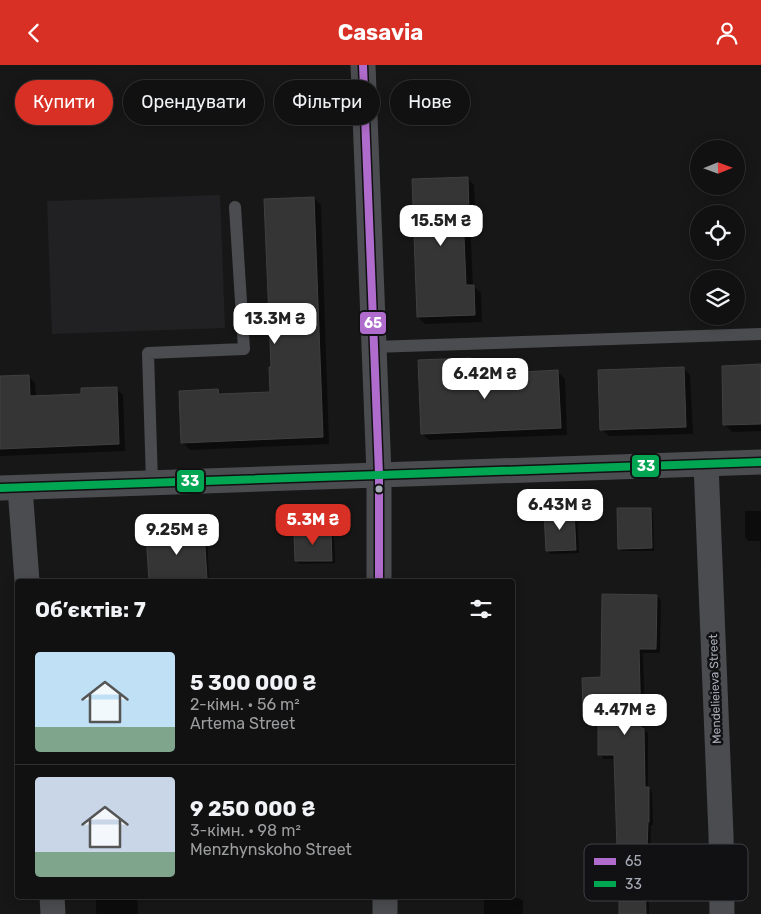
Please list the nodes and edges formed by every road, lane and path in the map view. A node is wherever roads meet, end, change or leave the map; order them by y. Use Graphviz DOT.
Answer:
graph roads {
  1 [pos="363,65"];
  2 [pos="235,207"];
  3 [pos="761,334"];
  4 [pos="374,347"];
  5 [pos="761,462"];
  6 [pos="706,464"];
  7 [pos="379,474"];
  8 [pos="152,482"];
  9 [pos="10,488"];
  10 [pos="27,579"];
  11 [pos="380,579"];
  12 [pos="721,844"];
  13 [pos="52,899"];
  14 [pos="385,899"];
  15 [pos="722,901"];
  16 [pos="53,914"];
  17 [pos="385,914"];
  18 [pos="722,914"];
  1 -- 4 [label="street"];
  2 -- 8 [label="lane"];
  3 -- 4 [label="lane"];
  4 -- 7 [label="street"];
  5 -- 6 [label="street"];
  6 -- 7 [label="street"];
  6 -- 12 [label="street, Mendelieieva Street"];
  7 -- 8 [label="street"];
  7 -- 11 [label="street"];
  8 -- 9 [label="street"];
  9 -- 10 [label="street"];
  13 -- 16 [label="street"];
  14 -- 17 [label="street"];
  15 -- 18 [label="street, Mendelieieva Street"];
}
